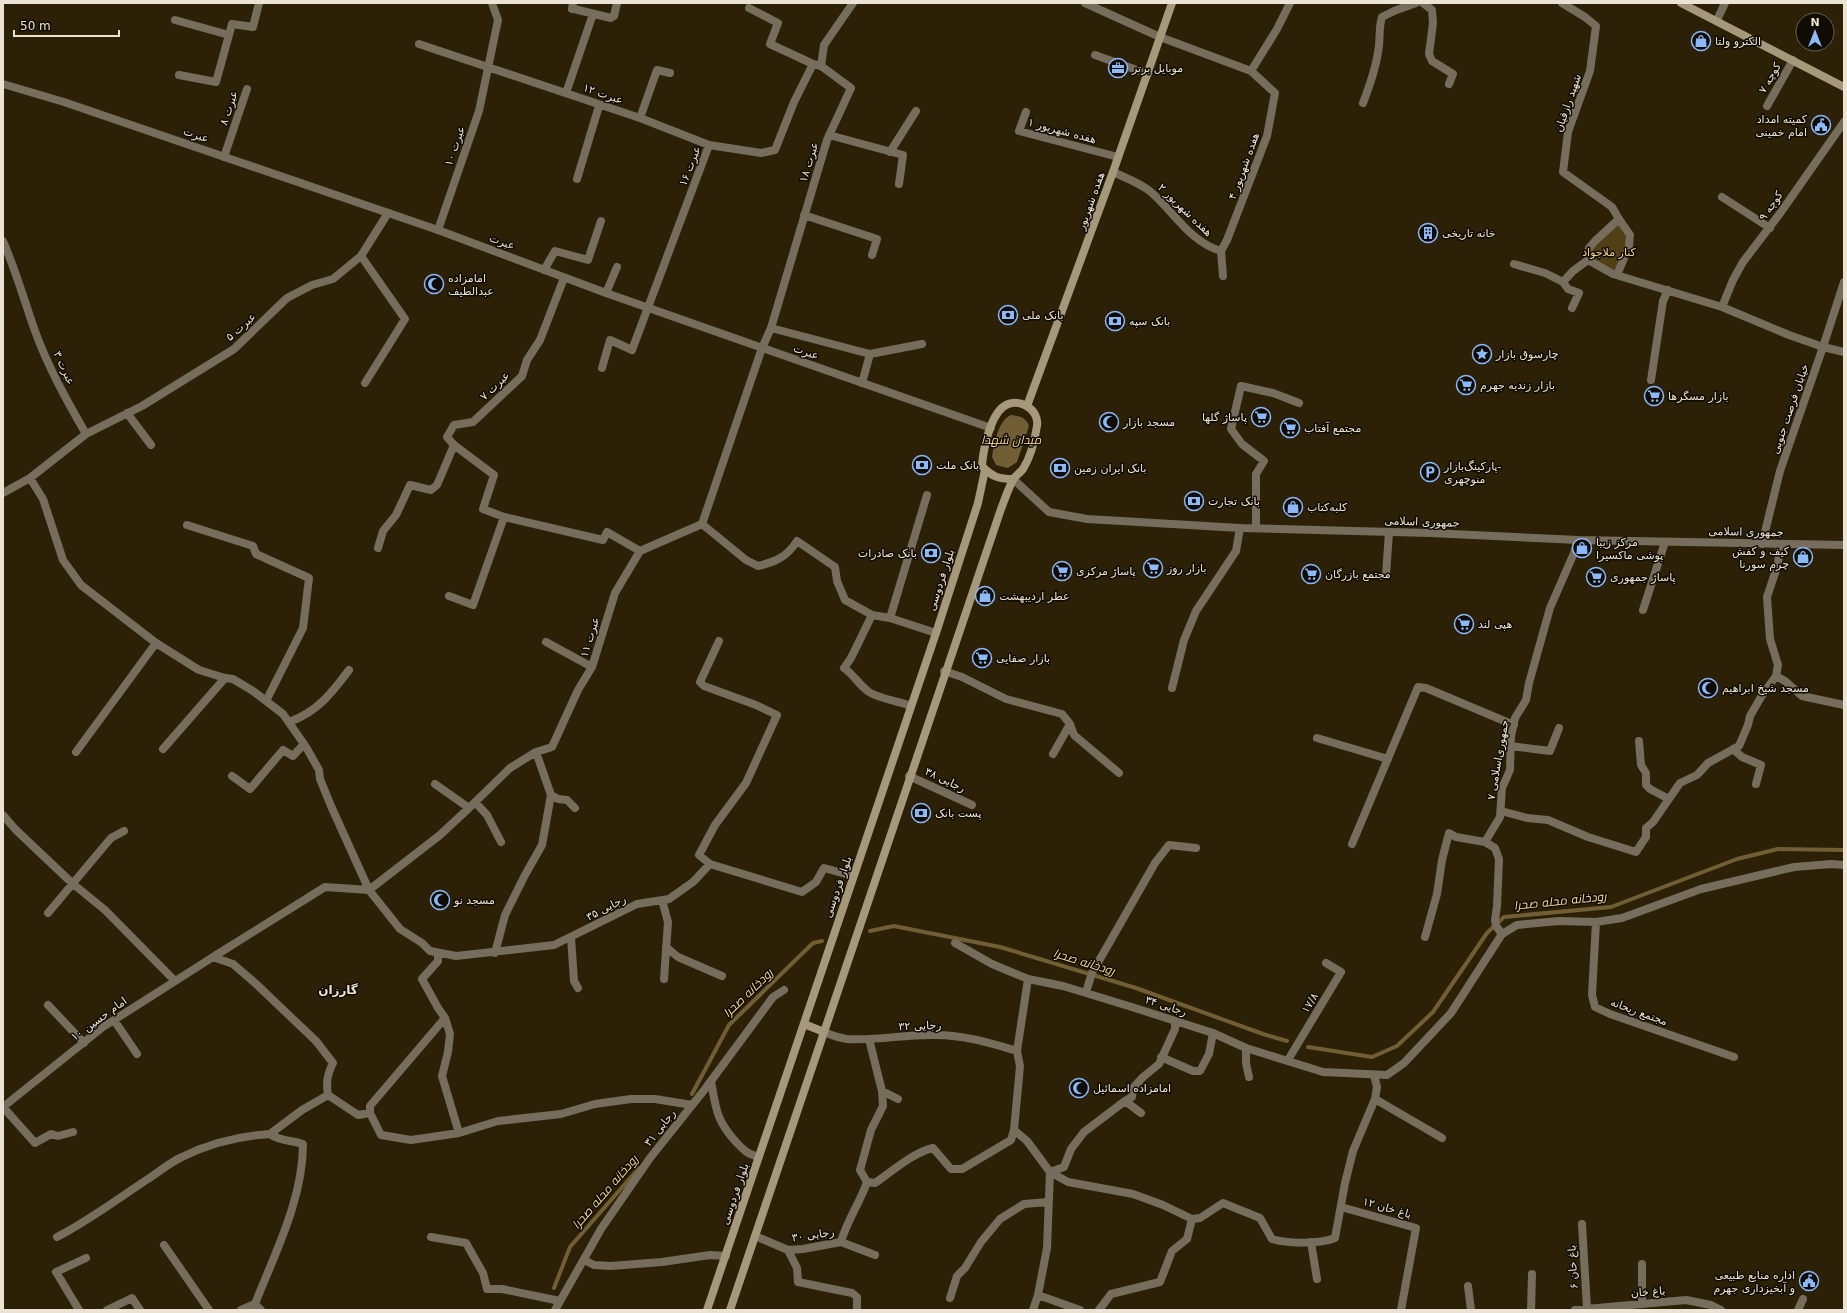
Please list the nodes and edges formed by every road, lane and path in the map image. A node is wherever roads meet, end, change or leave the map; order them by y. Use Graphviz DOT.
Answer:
graph roads {
  1 [pos="259,3"];
  2 [pos="492,3"];
  3 [pos="573,3"];
  4 [pos="617,3"];
  5 [pos="853,3"];
  6 [pos="1085,3"];
  7 [pos="1172,3"];
  8 [pos="1290,3"];
  9 [pos="1416,3"];
  10 [pos="1423,3"];
  11 [pos="1562,3"];
  12 [pos="1682,3"];
  13 [pos="1725,3"];
  14 [pos="749,8"];
  15 [pos="592,14"];
  16 [pos="175,20"];
  17 [pos="1717,20"];
  18 [pos="229,35"];
  19 [pos="1160,37"];
  20 [pos="419,44"];
  21 [pos="1095,55"];
  22 [pos="1793,60"];
  23 [pos="813,64"];
  24 [pos="821,66"];
  25 [pos="488,67"];
  26 [pos="1252,71"];
  27 [pos="670,74"];
  28 [pos="1148,74"];
  29 [pos="179,75"];
  30 [pos="3,84"];
  31 [pos="1450,84"];
  32 [pos="1844,87"];
  33 [pos="247,89"];
  34 [pos="566,93"];
  35 [pos="1363,103"];
  36 [pos="599,106"];
  37 [pos="1766,106"];
  38 [pos="916,111"];
  39 [pos="1026,112"];
  40 [pos="640,118"];
  41 [pos="1844,122"];
  42 [pos="829,135"];
  43 [pos="709,145"];
  44 [pos="890,152"];
  45 [pos="224,157"];
  46 [pos="1118,157"];
  47 [pos="1113,172"];
  48 [pos="577,179"];
  49 [pos="898,184"];
  50 [pos="1722,197"];
  51 [pos="388,213"];
  52 [pos="804,216"];
  53 [pos="1619,219"];
  54 [pos="601,221"];
  55 [pos="1770,228"];
  56 [pos="438,230"];
  57 [pos="4,245"];
  58 [pos="1220,251"];
  59 [pos="872,255"];
  60 [pos="361,256"];
  61 [pos="1588,260"];
  62 [pos="1514,264"];
  63 [pos="616,267"];
  64 [pos="544,270"];
  65 [pos="1617,275"];
  66 [pos="1223,276"];
  67 [pos="564,278"];
  68 [pos="1563,282"];
  69 [pos="1844,282"];
  70 [pos="1668,290"];
  71 [pos="606,293"];
  72 [pos="1722,307"];
  73 [pos="649,308"];
  74 [pos="1572,308"];
  75 [pos="771,328"];
  76 [pos="922,344"];
  77 [pos="762,348"];
  78 [pos="1824,348"];
  79 [pos="1844,352"];
  80 [pos="870,354"];
  81 [pos="602,368"];
  82 [pos="1651,380"];
  83 [pos="365,383"];
  84 [pos="862,383"];
  85 [pos="1299,403"];
  86 [pos="1027,406"];
  87 [pos="127,413"];
  88 [pos="991,428"];
  89 [pos="86,434"];
  90 [pos="151,445"];
  91 [pos="454,445"];
  92 [pos="985,470"];
  93 [pos="30,478"];
  94 [pos="1013,479"];
  95 [pos="3,493"];
  96 [pos="927,495"];
  97 [pos="504,517"];
  98 [pos="187,524"];
  99 [pos="702,524"];
  100 [pos="1240,528"];
  101 [pos="1256,528"];
  102 [pos="1389,532"];
  103 [pos="1578,540"];
  104 [pos="1665,542"];
  105 [pos="1762,544"];
  106 [pos="1780,544"];
  107 [pos="1844,546"];
  108 [pos="378,548"];
  109 [pos="640,550"];
  110 [pos="1386,575"];
  111 [pos="449,596"];
  112 [pos="1643,610"];
  113 [pos="872,615"];
  114 [pos="890,618"];
  115 [pos="936,633"];
  116 [pos="719,641"];
  117 [pos="546,642"];
  118 [pos="156,643"];
  119 [pos="592,667"];
  120 [pos="349,670"];
  121 [pos="944,671"];
  122 [pos="1776,676"];
  123 [pos="225,678"];
  124 [pos="1172,688"];
  125 [pos="266,701"];
  126 [pos="1844,705"];
  127 [pos="911,706"];
  128 [pos="289,722"];
  129 [pos="1070,724"];
  130 [pos="1514,725"];
  131 [pos="1559,728"];
  132 [pos="1317,738"];
  133 [pos="1639,741"];
  134 [pos="304,744"];
  135 [pos="1511,746"];
  136 [pos="163,749"];
  137 [pos="1733,749"];
  138 [pos="76,752"];
  139 [pos="536,752"];
  140 [pos="1053,754"];
  141 [pos="1388,759"];
  142 [pos="1119,773"];
  143 [pos="232,776"];
  144 [pos="909,776"];
  145 [pos="435,784"];
  146 [pos="1756,784"];
  147 [pos="551,795"];
  148 [pos="1669,798"];
  149 [pos="476,802"];
  150 [pos="972,805"];
  151 [pos="469,808"];
  152 [pos="575,808"];
  153 [pos="1501,811"];
  154 [pos="4,817"];
  155 [pos="124,832"];
  156 [pos="501,842"];
  157 [pos="1485,842"];
  158 [pos="1352,844"];
  159 [pos="1196,848"];
  160 [pos="710,864"];
  161 [pos="1844,865"];
  162 [pos="853,876"];
  163 [pos="72,883"];
  164 [pos="368,890"];
  165 [pos="662,900"];
  166 [pos="48,913"];
  167 [pos="1596,922"];
  168 [pos="1502,934"];
  169 [pos="571,937"];
  170 [pos="1425,937"];
  171 [pos="955,943"];
  172 [pos="666,948"];
  173 [pos="438,953"];
  174 [pos="495,953"];
  175 [pos="213,957"];
  176 [pos="1326,964"];
  177 [pos="722,976"];
  178 [pos="664,979"];
  179 [pos="1028,979"];
  180 [pos="175,981"];
  181 [pos="578,988"];
  182 [pos="784,990"];
  183 [pos="1086,992"];
  184 [pos="48,1005"];
  185 [pos="445,1018"];
  186 [pos="114,1020"];
  187 [pos="1175,1021"];
  188 [pos="804,1024"];
  189 [pos="824,1032"];
  190 [pos="1213,1033"];
  191 [pos="869,1039"];
  192 [pos="84,1043"];
  193 [pos="1246,1048"];
  194 [pos="1017,1051"];
  195 [pos="136,1054"];
  196 [pos="1161,1057"];
  197 [pos="1734,1057"];
  198 [pos="1288,1060"];
  199 [pos="1374,1075"];
  200 [pos="1249,1077"];
  201 [pos="711,1081"];
  202 [pos="882,1091"];
  203 [pos="328,1096"];
  204 [pos="898,1098"];
  205 [pos="1375,1099"];
  206 [pos="1125,1101"];
  207 [pos="692,1106"];
  208 [pos="3,1107"];
  209 [pos="370,1113"];
  210 [pos="1141,1113"];
  211 [pos="1014,1130"];
  212 [pos="73,1132"];
  213 [pos="459,1133"];
  214 [pos="270,1134"];
  215 [pos="1442,1138"];
  216 [pos="759,1157"];
  217 [pos="1050,1172"];
  218 [pos="867,1182"];
  219 [pos="1048,1202"];
  220 [pos="1341,1207"];
  221 [pos="1192,1219"];
  222 [pos="1582,1224"];
  223 [pos="755,1236"];
  224 [pos="57,1237"];
  225 [pos="431,1237"];
  226 [pos="840,1242"];
  227 [pos="1311,1242"];
  228 [pos="164,1245"];
  229 [pos="788,1250"];
  230 [pos="874,1255"];
  231 [pos="726,1256"];
  232 [pos="86,1258"];
  233 [pos="584,1260"];
  234 [pos="1642,1264"];
  235 [pos="1532,1274"];
  236 [pos="1317,1279"];
  237 [pos="1468,1286"];
  238 [pos="1038,1295"];
  239 [pos="950,1298"];
  240 [pos="1803,1299"];
  241 [pos="560,1301"];
  242 [pos="1642,1303"];
  243 [pos="258,1307"];
  244 [pos="1587,1308"];
  245 [pos="78,1310"];
  246 [pos="107,1310"];
  247 [pos="140,1310"];
  248 [pos="210,1310"];
  249 [pos="241,1310"];
  250 [pos="555,1310"];
  251 [pos="707,1310"];
  252 [pos="730,1310"];
  253 [pos="856,1310"];
  254 [pos="1033,1310"];
  255 [pos="1080,1310"];
  256 [pos="1099,1310"];
  257 [pos="1401,1310"];
  258 [pos="1471,1310"];
  259 [pos="1531,1310"];
  260 [pos="1575,1310"];
  261 [pos="1721,1310"];
  262 [pos="1798,1310"];
  1 -- 18 [label="street"];
  2 -- 25 [label="street, عبرت ۱۰"];
  3 -- 15 [label="street"];
  4 -- 15 [label="street"];
  5 -- 24 [label="street"];
  6 -- 19 [label="street, هفده شهریور ۴"];
  7 -- 19 [label="main road, هفده شهریور"];
  8 -- 26 [label="street"];
  9 -- 35 [label="street"];
  10 -- 31 [label="street"];
  11 -- 53 [label="street, شهید رازقیان"];
  12 -- 17 [label="main road"];
  13 -- 17 [label="street"];
  14 -- 23 [label="street"];
  15 -- 34 [label="street"];
  16 -- 18 [label="street"];
  17 -- 22 [label="main road"];
  18 -- 29 [label="street"];
  19 -- 26 [label="street, هفده شهریور ۴"];
  19 -- 28 [label="main road, هفده شهریور"];
  20 -- 25 [label="street, عبرت ۱۲"];
  21 -- 28 [label="street"];
  22 -- 32 [label="main road"];
  22 -- 37 [label="street, کوچه ۷"];
  23 -- 24 [label="street"];
  23 -- 43 [label="street, عبرت ۱۶"];
  24 -- 42 [label="street, عبرت ۱۸"];
  25 -- 34 [label="street, عبرت ۱۲"];
  25 -- 56 [label="street, عبرت ۱۰"];
  26 -- 58 [label="street, هفده شهریور ۴"];
  27 -- 40 [label="street"];
  28 -- 46 [label="main road, هفده شهریور"];
  30 -- 45 [label="street, عبرت"];
  33 -- 45 [label="street, عبرت ۸"];
  34 -- 36 [label="street, عبرت ۱۲"];
  36 -- 40 [label="street, عبرت ۱۲"];
  36 -- 48 [label="street"];
  38 -- 44 [label="street"];
  39 -- 46 [label="street, هفده شهریور ۱"];
  40 -- 43 [label="street, عبرت ۱۲"];
  41 -- 55 [label="street, کوچه ۹"];
  42 -- 44 [label="street"];
  42 -- 52 [label="street, عبرت ۱۸"];
  43 -- 73 [label="street, عبرت ۱۶"];
  44 -- 49 [label="street"];
  45 -- 51 [label="street, عبرت"];
  46 -- 47 [label="main road, هفده شهریور"];
  47 -- 58 [label="street, هفده شهریور ۲"];
  47 -- 86 [label="main road, هفده شهریور"];
  50 -- 55 [label="street"];
  51 -- 56 [label="street, عبرت"];
  51 -- 60 [label="street, عبرت ۵"];
  52 -- 59 [label="street"];
  52 -- 75 [label="street, عبرت ۱۸"];
  53 -- 61 [label="street"];
  53 -- 65 [label="street"];
  54 -- 64 [label="street"];
  55 -- 72 [label="street, کوچه ۹"];
  56 -- 64 [label="street, عبرت"];
  57 -- 89 [label="street, عبرت ۳"];
  58 -- 66 [label="street"];
  60 -- 83 [label="street"];
  60 -- 87 [label="street, عبرت ۵"];
  61 -- 65 [label="street"];
  61 -- 68 [label="street"];
  62 -- 68 [label="street"];
  63 -- 71 [label="street"];
  64 -- 67 [label="street, عبرت"];
  65 -- 70 [label="street"];
  67 -- 71 [label="street, عبرت"];
  67 -- 91 [label="street, عبرت ۷"];
  68 -- 74 [label="street"];
  69 -- 78 [label="street, خیابان فرصت جنوبی"];
  70 -- 72 [label="street"];
  70 -- 82 [label="street"];
  71 -- 73 [label="street, عبرت"];
  72 -- 78 [label="street"];
  73 -- 77 [label="street, عبرت"];
  73 -- 81 [label="street, عبرت ۱۶"];
  75 -- 77 [label="street, عبرت ۱۸"];
  75 -- 80 [label="street"];
  76 -- 80 [label="street"];
  77 -- 84 [label="street, عبرت"];
  77 -- 99 [label="street"];
  78 -- 79 [label="street"];
  78 -- 105 [label="street, خیابان فرصت جنوبی"];
  80 -- 84 [label="street"];
  84 -- 88 [label="street, عبرت"];
  85 -- 101 [label="street"];
  86 -- 88 [label="main road"];
  86 -- 94 [label="main road"];
  87 -- 89 [label="street, عبرت ۵"];
  87 -- 90 [label="street"];
  88 -- 92 [label="main road"];
  89 -- 93 [label="street"];
  91 -- 97 [label="street"];
  91 -- 108 [label="street"];
  92 -- 94 [label="main road"];
  92 -- 115 [label="main road, بلوار فردوسی"];
  93 -- 95 [label="street"];
  93 -- 118 [label="street"];
  94 -- 100 [label="street, جمهوری اسلامی"];
  94 -- 121 [label="main road"];
  96 -- 114 [label="street"];
  97 -- 109 [label="street"];
  97 -- 111 [label="street"];
  98 -- 125 [label="street"];
  99 -- 109 [label="street"];
  99 -- 113 [label="street"];
  100 -- 101 [label="street, جمهوری اسلامی"];
  100 -- 124 [label="street"];
  101 -- 102 [label="street, جمهوری اسلامی"];
  102 -- 103 [label="street, جمهوری اسلامی"];
  102 -- 110 [label="street"];
  103 -- 104 [label="street, جمهوری اسلامی"];
  103 -- 130 [label="street, جمهوری‌اسلامی ۷"];
  104 -- 105 [label="street, جمهوری اسلامی"];
  104 -- 112 [label="street"];
  105 -- 106 [label="street, جمهوری اسلامی"];
  106 -- 107 [label="street, جمهوری اسلامی"];
  106 -- 122 [label="street"];
  109 -- 119 [label="street, عبرت ۱۱"];
  113 -- 114 [label="street"];
  113 -- 127 [label="street"];
  114 -- 115 [label="street"];
  115 -- 127 [label="main road, بلوار فردوسی"];
  116 -- 160 [label="street"];
  117 -- 119 [label="street"];
  118 -- 123 [label="street"];
  118 -- 138 [label="street"];
  119 -- 139 [label="street, عبرت ۱۱"];
  120 -- 128 [label="street"];
  121 -- 129 [label="street"];
  121 -- 144 [label="main road"];
  122 -- 126 [label="street"];
  122 -- 137 [label="street"];
  123 -- 125 [label="street"];
  123 -- 136 [label="street"];
  125 -- 128 [label="street"];
  127 -- 162 [label="main road, بلوار فردوسی"];
  128 -- 134 [label="street"];
  129 -- 140 [label="street"];
  129 -- 142 [label="street"];
  130 -- 135 [label="street, جمهوری‌اسلامی ۷"];
  130 -- 141 [label="street"];
  131 -- 135 [label="street"];
  132 -- 141 [label="street"];
  133 -- 148 [label="street"];
  134 -- 143 [label="street"];
  134 -- 164 [label="street"];
  135 -- 153 [label="street, جمهوری‌اسلامی ۷"];
  137 -- 146 [label="street"];
  137 -- 148 [label="street"];
  139 -- 147 [label="street"];
  139 -- 149 [label="street, عبرت ۱۱"];
  141 -- 158 [label="street"];
  144 -- 150 [label="street, رجایی ۳۸"];
  144 -- 189 [label="main road"];
  145 -- 151 [label="street"];
  147 -- 152 [label="street"];
  147 -- 174 [label="street"];
  148 -- 153 [label="street"];
  149 -- 151 [label="street, عبرت ۱۱"];
  149 -- 156 [label="street"];
  151 -- 164 [label="street, عبرت ۱۱"];
  153 -- 157 [label="street, جمهوری‌اسلامی ۷"];
  154 -- 163 [label="street"];
  155 -- 163 [label="street"];
  157 -- 168 [label="street"];
  157 -- 170 [label="street"];
  159 -- 183 [label="street"];
  160 -- 162 [label="street"];
  160 -- 165 [label="street, رجایی ۳۵"];
  161 -- 167 [label="street"];
  162 -- 188 [label="main road, بلوار فردوسی"];
  163 -- 166 [label="street"];
  163 -- 180 [label="street"];
  164 -- 173 [label="street"];
  164 -- 175 [label="street, امام حسین ۱۰"];
  165 -- 169 [label="street, رجایی ۳۵"];
  165 -- 172 [label="street"];
  167 -- 168 [label="street"];
  167 -- 197 [label="street, مجتمع ریحانه"];
  168 -- 199 [label="street, رجایی ۳۴"];
  169 -- 174 [label="street, رجایی ۳۵"];
  169 -- 181 [label="street"];
  171 -- 179 [label="street, رجایی ۳۴"];
  172 -- 177 [label="street"];
  172 -- 178 [label="street"];
  173 -- 174 [label="street, رجایی ۳۵"];
  173 -- 185 [label="street"];
  175 -- 180 [label="street, امام حسین ۱۰"];
  175 -- 203 [label="street"];
  176 -- 198 [label="street, ۱۷/۸"];
  179 -- 183 [label="street, رجایی ۳۴"];
  179 -- 194 [label="street"];
  180 -- 186 [label="street, امام حسین ۱۰"];
  182 -- 201 [label="street, رجایی ۳۱"];
  183 -- 187 [label="street, رجایی ۳۴"];
  184 -- 192 [label="street"];
  185 -- 209 [label="street"];
  185 -- 213 [label="street"];
  186 -- 192 [label="street, امام حسین ۱۰"];
  186 -- 195 [label="street"];
  187 -- 190 [label="street, رجایی ۳۴"];
  187 -- 196 [label="street"];
  188 -- 189 [label="main road"];
  188 -- 216 [label="main road, بلوار فردوسی"];
  189 -- 191 [label="street, رجایی ۳۲"];
  189 -- 223 [label="main road"];
  190 -- 193 [label="street, رجایی ۳۴"];
  190 -- 196 [label="street"];
  191 -- 194 [label="street, رجایی ۳۲"];
  191 -- 202 [label="street"];
  192 -- 208 [label="street, امام حسین ۱۰"];
  193 -- 198 [label="street, رجایی ۳۴"];
  193 -- 200 [label="street"];
  194 -- 211 [label="street"];
  196 -- 206 [label="street"];
  198 -- 199 [label="street, رجایی ۳۴"];
  199 -- 205 [label="street"];
  201 -- 207 [label="street, رجایی ۳۱"];
  201 -- 216 [label="street"];
  202 -- 204 [label="street"];
  202 -- 218 [label="street"];
  203 -- 209 [label="street"];
  203 -- 214 [label="street"];
  205 -- 215 [label="street"];
  205 -- 220 [label="street"];
  206 -- 210 [label="street"];
  206 -- 217 [label="street"];
  207 -- 213 [label="street"];
  207 -- 233 [label="street, رجایی ۳۱"];
  208 -- 212 [label="street"];
  209 -- 213 [label="street"];
  211 -- 217 [label="street"];
  211 -- 218 [label="street"];
  214 -- 224 [label="street"];
  214 -- 243 [label="street"];
  216 -- 231 [label="main road, بلوار فردوسی"];
  217 -- 219 [label="street"];
  217 -- 221 [label="street"];
  218 -- 226 [label="street"];
  219 -- 238 [label="street"];
  219 -- 239 [label="street"];
  220 -- 227 [label="street"];
  220 -- 257 [label="street, باغ خان ۱۲"];
  221 -- 227 [label="street"];
  221 -- 256 [label="street"];
  222 -- 244 [label="street, باغ خان ۶"];
  223 -- 229 [label="street, رجایی ۳۰"];
  223 -- 252 [label="main road"];
  225 -- 241 [label="street"];
  226 -- 229 [label="street, رجایی ۳۰"];
  226 -- 230 [label="street, رجایی ۳۰"];
  227 -- 236 [label="street"];
  228 -- 248 [label="street"];
  229 -- 253 [label="street"];
  231 -- 233 [label="street"];
  231 -- 251 [label="main road, بلوار فردوسی"];
  232 -- 245 [label="street"];
  233 -- 241 [label="street, رجایی ۳۱"];
  234 -- 242 [label="street"];
  235 -- 259 [label="street"];
  237 -- 258 [label="street"];
  238 -- 254 [label="street"];
  238 -- 255 [label="street"];
  240 -- 262 [label="street"];
  241 -- 250 [label="street, رجایی ۳۱"];
  242 -- 244 [label="street, باغ خان"];
  242 -- 261 [label="street, باغ خان"];
  243 -- 249 [label="street"];
  244 -- 260 [label="street, باغ خان"];
  246 -- 247 [label="street"];
}
